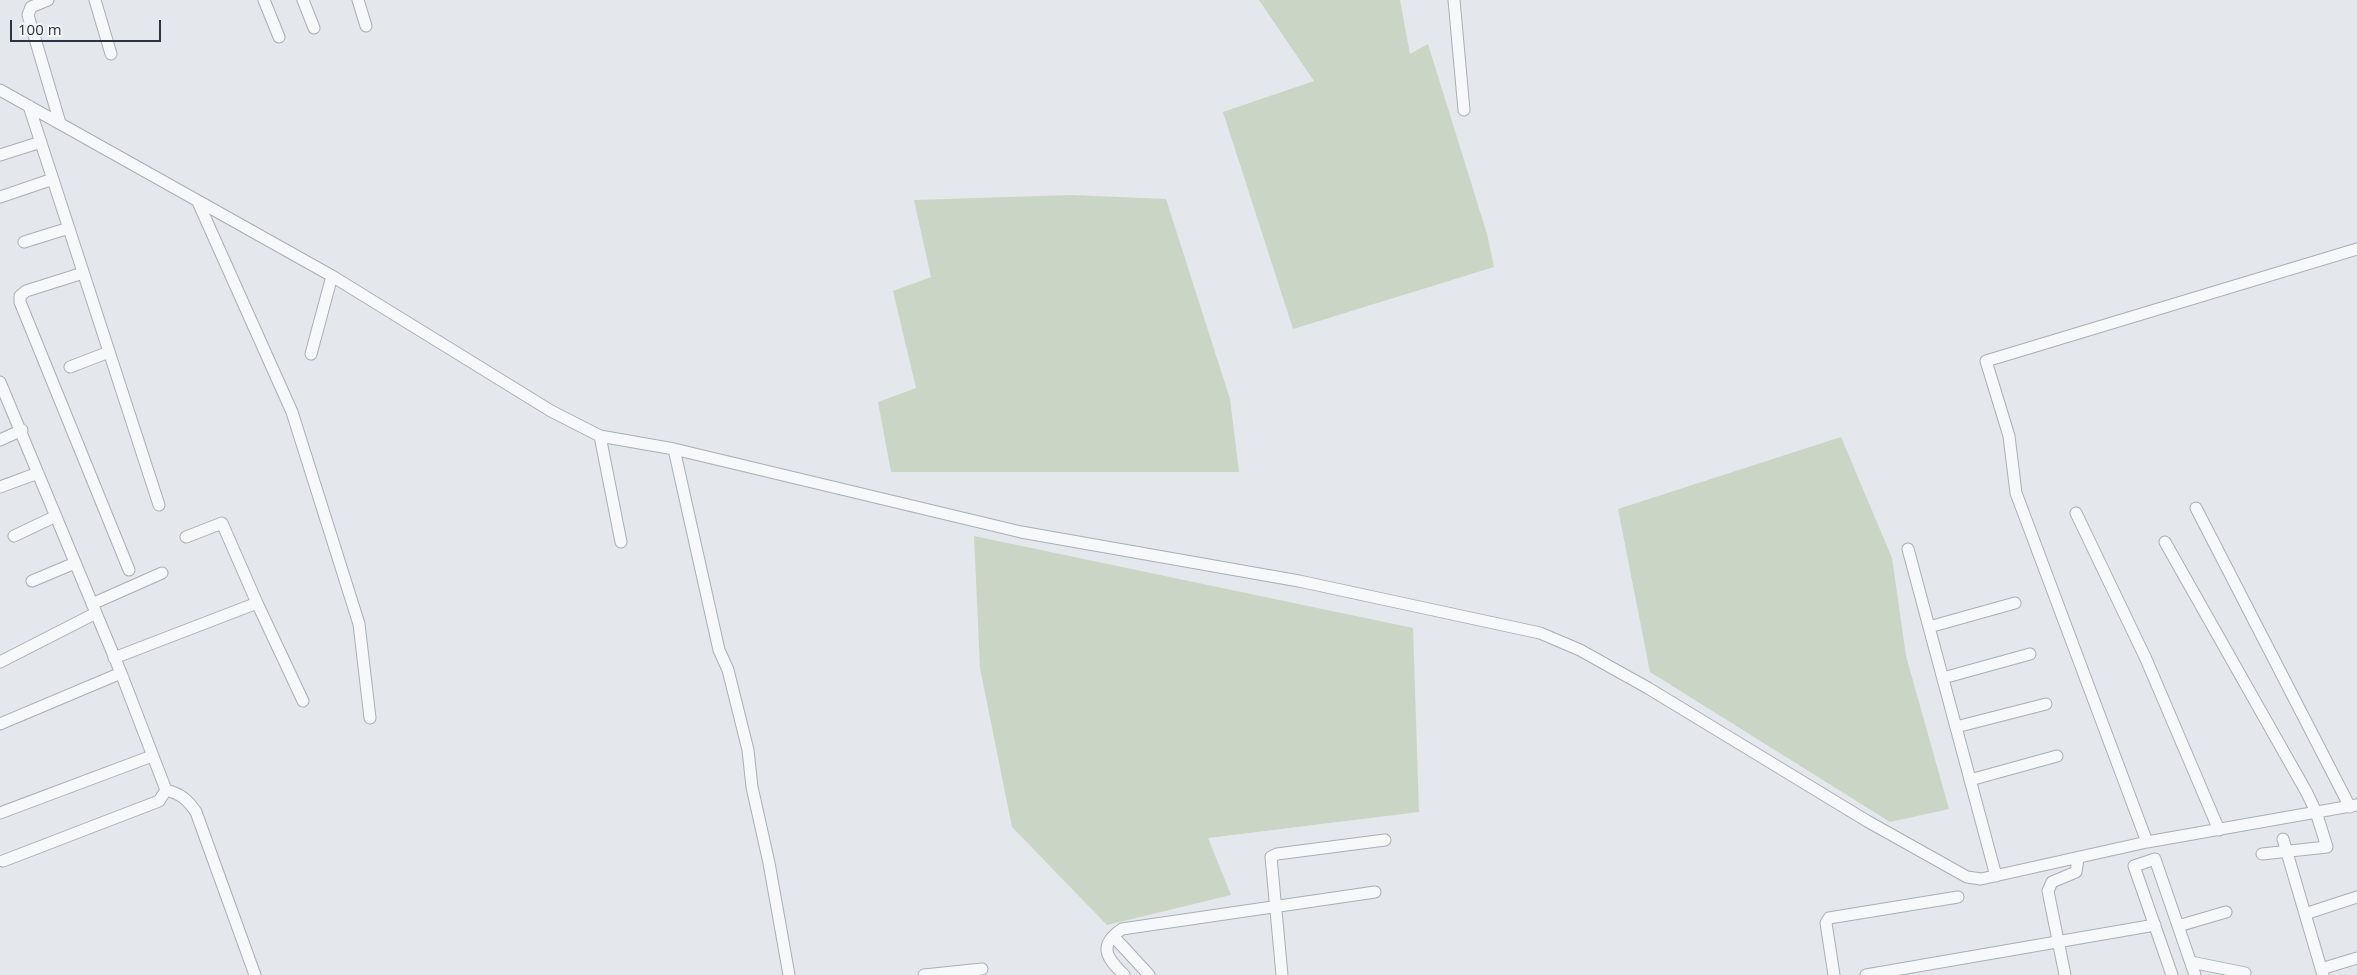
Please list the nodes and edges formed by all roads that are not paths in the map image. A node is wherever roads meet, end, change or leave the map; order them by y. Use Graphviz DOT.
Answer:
graph roads {
  1 [pos="48,0"];
  2 [pos="95,0"];
  3 [pos="264,0"];
  4 [pos="303,0"];
  5 [pos="358,0"];
  6 [pos="1454,0"];
  7 [pos="366,26"];
  8 [pos="314,28"];
  9 [pos="279,36"];
  10 [pos="110,54"];
  11 [pos="0,90"];
  12 [pos="29,106"];
  13 [pos="1464,110"];
  14 [pos="60,123"];
  15 [pos="41,142"];
  16 [pos="0,155"];
  17 [pos="53,179"];
  18 [pos="0,196"];
  19 [pos="198,202"];
  20 [pos="69,228"];
  21 [pos="24,242"];
  22 [pos="2357,249"];
  23 [pos="83,273"];
  24 [pos="332,276"];
  25 [pos="109,352"];
  26 [pos="311,354"];
  27 [pos="70,367"];
  28 [pos="0,382"];
  29 [pos="22,430"];
  30 [pos="600,436"];
  31 [pos="0,440"];
  32 [pos="674,449"];
  33 [pos="38,473"];
  34 [pos="0,488"];
  35 [pos="159,505"];
  36 [pos="2196,508"];
  37 [pos="2076,513"];
  38 [pos="56,516"];
  39 [pos="14,536"];
  40 [pos="186,537"];
  41 [pos="621,542"];
  42 [pos="2165,542"];
  43 [pos="1908,549"];
  44 [pos="75,563"];
  45 [pos="129,570"];
  46 [pos="162,573"];
  47 [pos="32,581"];
  48 [pos="257,602"];
  49 [pos="2015,603"];
  50 [pos="94,608"];
  51 [pos="1929,627"];
  52 [pos="2030,654"];
  53 [pos="114,658"];
  54 [pos="0,662"];
  55 [pos="121,673"];
  56 [pos="1942,678"];
  57 [pos="303,701"];
  58 [pos="2046,704"];
  59 [pos="370,718"];
  60 [pos="0,724"];
  61 [pos="1956,727"];
  62 [pos="152,756"];
  63 [pos="2057,756"];
  64 [pos="1970,780"];
  65 [pos="166,790"];
  66 [pos="2354,806"];
  67 [pos="2316,812"];
  68 [pos="0,814"];
  69 [pos="2219,830"];
  70 [pos="2283,839"];
  71 [pos="1385,840"];
  72 [pos="2147,842"];
  73 [pos="2286,851"];
  74 [pos="2262,854"];
  75 [pos="2078,859"];
  76 [pos="3,861"];
  77 [pos="1996,876"];
  78 [pos="1375,892"];
  79 [pos="1958,897"];
  80 [pos="2357,897"];
  81 [pos="1276,906"];
  82 [pos="2226,912"];
  83 [pos="2305,914"];
  84 [pos="2155,925"];
  85 [pos="2178,926"];
  86 [pos="1114,937"];
  87 [pos="2058,942"];
  88 [pos="2357,958"];
  89 [pos="2191,962"];
  90 [pos="982,969"];
  91 [pos="2322,972"];
  92 [pos="2245,973"];
  93 [pos="255,975"];
  94 [pos="789,975"];
  95 [pos="924,975"];
  96 [pos="1124,975"];
  97 [pos="1149,975"];
  98 [pos="1282,975"];
  99 [pos="1834,975"];
  100 [pos="1866,975"];
  101 [pos="2065,975"];
  102 [pos="2172,975"];
  103 [pos="2195,975"];
  1 -- 14 [label="street"];
  2 -- 10 [label="street"];
  3 -- 9 [label="street"];
  4 -- 8 [label="street"];
  5 -- 7 [label="street"];
  6 -- 13 [label="street"];
  11 -- 12 [label="street"];
  12 -- 14 [label="street"];
  12 -- 15 [label="street"];
  14 -- 19 [label="street"];
  15 -- 16 [label="street"];
  15 -- 17 [label="street"];
  17 -- 18 [label="street"];
  17 -- 20 [label="street"];
  19 -- 24 [label="street"];
  19 -- 59 [label="street"];
  20 -- 21 [label="street"];
  20 -- 23 [label="street"];
  22 -- 72 [label="street"];
  23 -- 25 [label="street"];
  23 -- 45 [label="street"];
  24 -- 26 [label="street"];
  24 -- 30 [label="street"];
  25 -- 27 [label="street"];
  25 -- 35 [label="street"];
  28 -- 29 [label="street"];
  29 -- 31 [label="street"];
  29 -- 33 [label="street"];
  30 -- 32 [label="street"];
  30 -- 41 [label="street"];
  32 -- 77 [label="street"];
  32 -- 94 [label="street"];
  33 -- 34 [label="street"];
  33 -- 38 [label="street"];
  36 -- 66 [label="street"];
  37 -- 69 [label="street"];
  38 -- 39 [label="street"];
  38 -- 44 [label="street"];
  40 -- 48 [label="street"];
  42 -- 67 [label="street"];
  43 -- 51 [label="street"];
  44 -- 47 [label="street"];
  44 -- 50 [label="street"];
  46 -- 50 [label="street"];
  48 -- 53 [label="street"];
  48 -- 57 [label="street"];
  49 -- 51 [label="street"];
  50 -- 53 [label="street"];
  50 -- 54 [label="street"];
  51 -- 56 [label="street"];
  52 -- 56 [label="street"];
  53 -- 55 [label="street"];
  55 -- 60 [label="street"];
  55 -- 62 [label="street"];
  56 -- 61 [label="street"];
  58 -- 61 [label="street"];
  61 -- 64 [label="street"];
  62 -- 65 [label="street"];
  62 -- 68 [label="street"];
  63 -- 64 [label="street"];
  64 -- 77 [label="street"];
  65 -- 76 [label="street"];
  65 -- 93 [label="street"];
  66 -- 67 [label="street"];
  67 -- 69 [label="street"];
  67 -- 73 [label="street"];
  69 -- 72 [label="street"];
  70 -- 73 [label="street"];
  71 -- 81 [label="street"];
  72 -- 75 [label="street"];
  73 -- 74 [label="street"];
  73 -- 83 [label="street"];
  75 -- 77 [label="street"];
  75 -- 87 [label="street"];
  78 -- 81 [label="street"];
  79 -- 99 [label="street"];
  80 -- 83 [label="street"];
  81 -- 86 [label="street"];
  81 -- 98 [label="street"];
  82 -- 85 [label="street"];
  83 -- 91 [label="street"];
  84 -- 85 [label="street"];
  84 -- 87 [label="street"];
  84 -- 102 [label="street"];
  85 -- 89 [label="street"];
  86 -- 96 [label="street"];
  86 -- 97 [label="street"];
  87 -- 100 [label="street"];
  87 -- 101 [label="street"];
  88 -- 91 [label="street"];
  89 -- 92 [label="street"];
  89 -- 103 [label="street"];
  90 -- 95 [label="street"];
}
